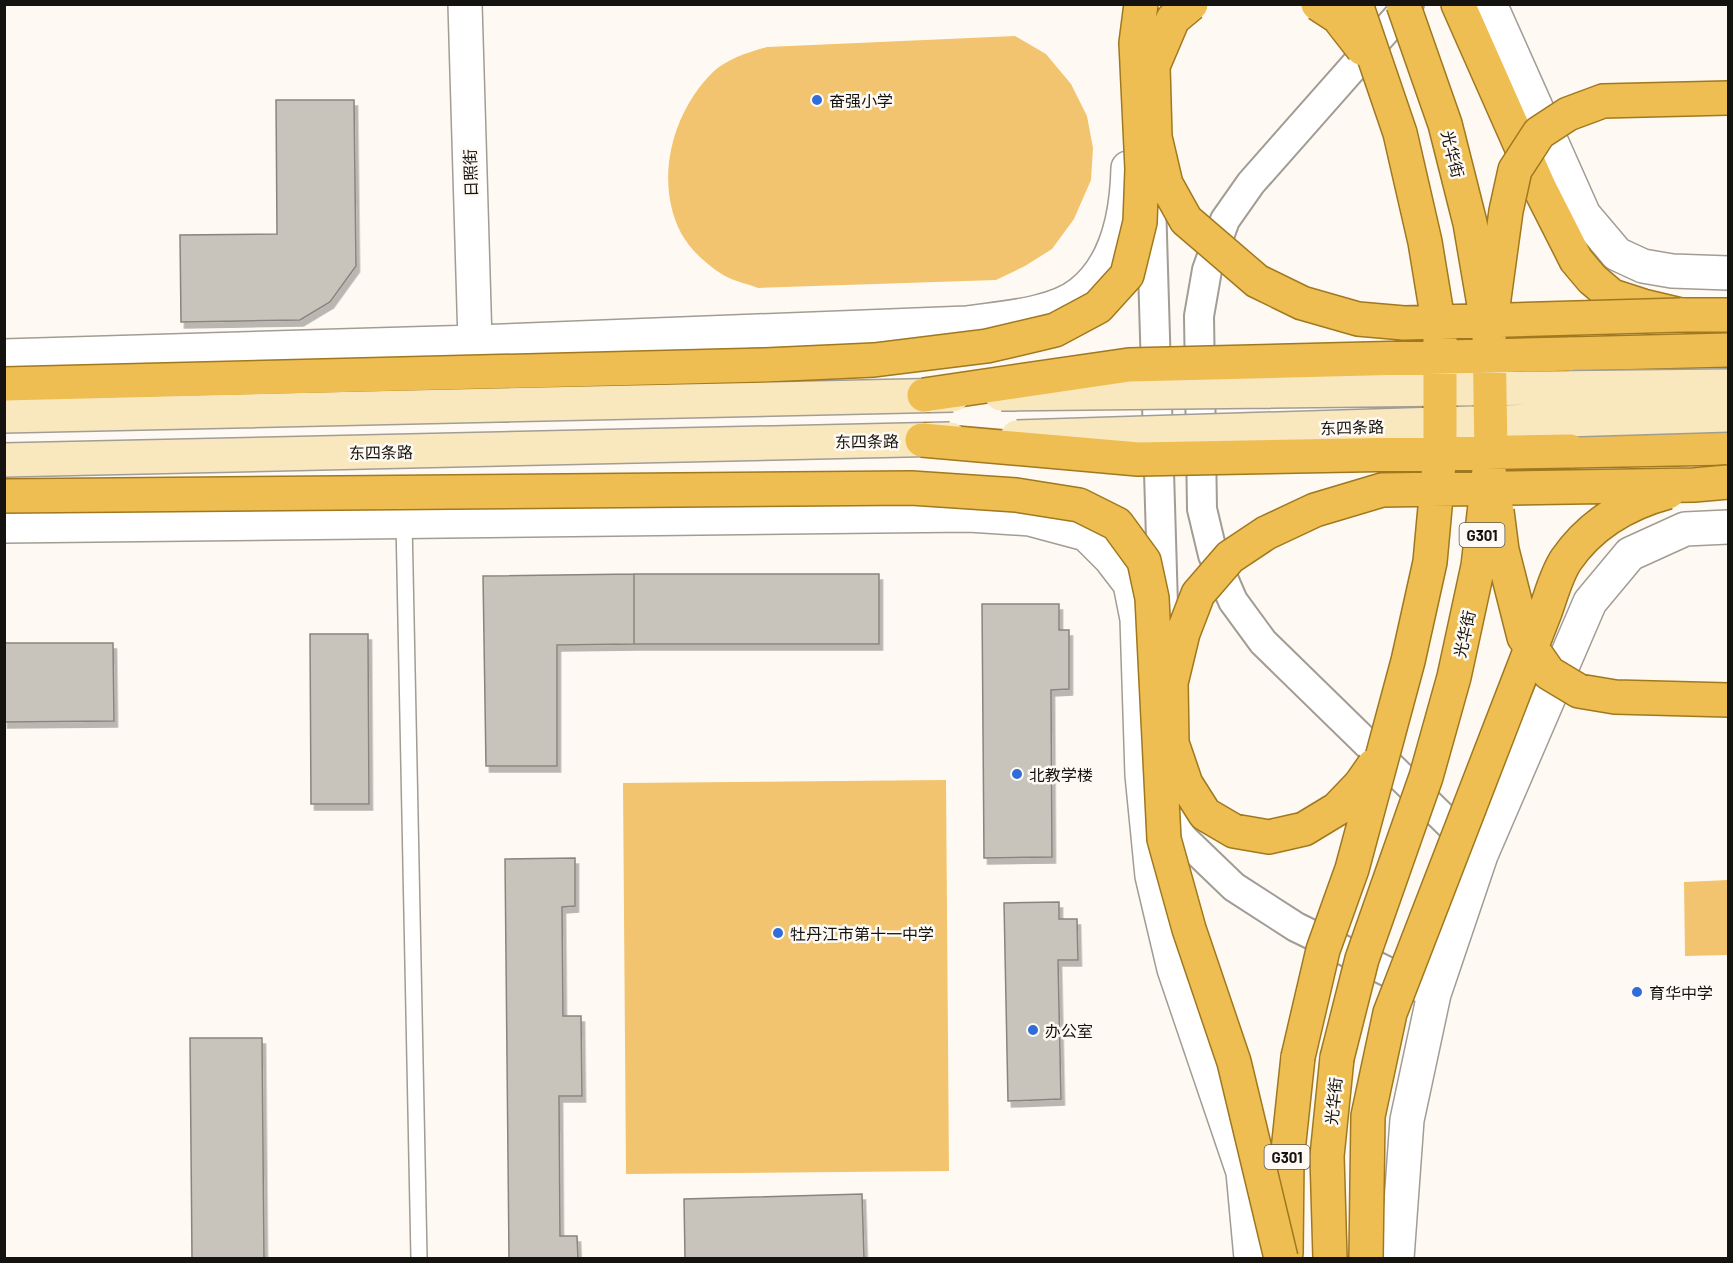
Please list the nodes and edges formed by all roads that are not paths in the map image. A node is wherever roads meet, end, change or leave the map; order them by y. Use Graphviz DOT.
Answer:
graph roads {
  1 [pos="465,4"];
  2 [pos="1162,4"];
  3 [pos="1191,4"];
  4 [pos="1318,4"];
  5 [pos="1356,4"];
  6 [pos="1403,4"];
  7 [pos="1409,4"];
  8 [pos="1458,4"];
  9 [pos="1490,4"];
  10 [pos="1138,13"];
  11 [pos="1379,70"];
  12 [pos="1728,98"];
  13 [pos="1728,273"];
  14 [pos="1681,315"];
  15 [pos="1728,315"];
  16 [pos="1489,334"];
  17 [pos="475,342"];
  18 [pos="1728,350"];
  19 [pos="4,356"];
  20 [pos="4,384"];
  21 [pos="1728,387"];
  22 [pos="924,395"];
  23 [pos="1728,415"];
  24 [pos="4,416"];
  25 [pos="922,440"];
  26 [pos="1728,447"];
  27 [pos="1491,453"];
  28 [pos="4,460"];
  29 [pos="1728,482"];
  30 [pos="1694,485"];
  31 [pos="4,496"];
  32 [pos="404,521"];
  33 [pos="4,526"];
  34 [pos="1728,527"];
  35 [pos="1728,700"];
  36 [pos="1382,754"];
  37 [pos="1142,775"];
  38 [pos="1170,818"];
  39 [pos="1481,855"];
  40 [pos="1434,994"];
  41 [pos="419,1258"];
  42 [pos="1251,1258"];
  43 [pos="1281,1258"];
  44 [pos="1286,1258"];
  45 [pos="1330,1258"];
  46 [pos="1366,1258"];
  47 [pos="1397,1258"];
  1 -- 17 [label="street, 日照街"];
  2 -- 10 [label="street"];
  3 -- 14 [label="highway, bridge"];
  4 -- 11 [label="highway, bridge"];
  5 -- 11 [label="highway, G301, bridge"];
  6 -- 16 [label="highway, 光华街 / G301, bridge"];
  7 -- 39 [label="street"];
  8 -- 14 [label="highway, bridge"];
  9 -- 13 [label="street"];
  10 -- 17 [label="street"];
  10 -- 20 [label="highway, bridge"];
  10 -- 38 [label="street"];
  11 -- 36 [label="highway, G301, bridge"];
  12 -- 16 [label="highway, bridge"];
  14 -- 15 [label="highway"];
  16 -- 27 [label="highway, 光华街 / G301, bridge"];
  17 -- 19 [label="street"];
  18 -- 22 [label="highway, bridge"];
  21 -- 22 [label="main road, bridge"];
  22 -- 24 [label="main road, bridge"];
  23 -- 25 [label="main road, 东四条路, bridge"];
  25 -- 26 [label="highway, bridge"];
  25 -- 28 [label="main road, 东四条路, bridge"];
  27 -- 35 [label="highway, bridge"];
  27 -- 45 [label="highway, 光华街 / G301, bridge"];
  29 -- 30 [label="highway, bridge"];
  30 -- 36 [label="highway, bridge"];
  30 -- 46 [label="highway, bridge"];
  31 -- 43 [label="highway, bridge"];
  32 -- 33 [label="street"];
  32 -- 37 [label="street"];
  32 -- 41 [label="lane"];
  34 -- 39 [label="street"];
  36 -- 44 [label="highway, G301, bridge"];
  37 -- 38 [label="street"];
  37 -- 42 [label="street"];
  38 -- 40 [label="street"];
  39 -- 40 [label="street"];
  40 -- 47 [label="street"];
}
